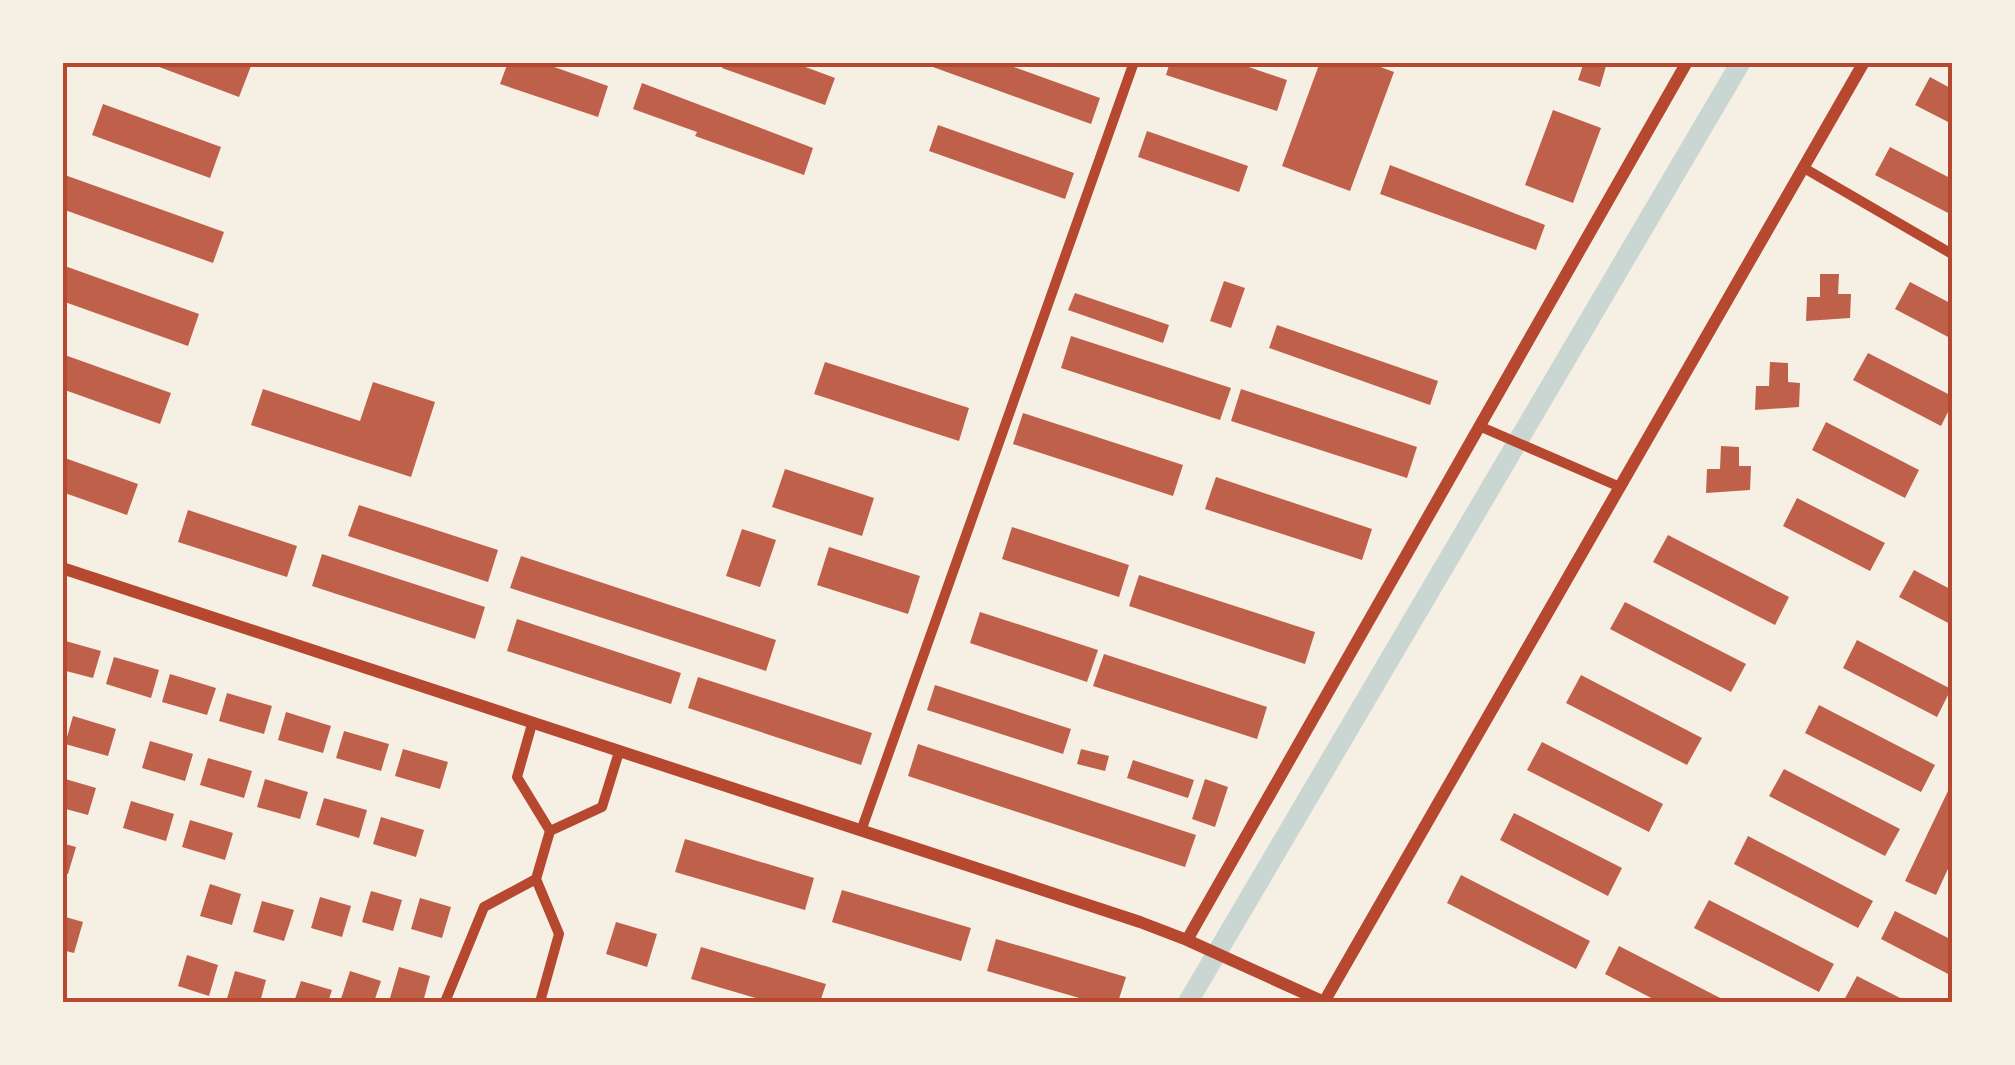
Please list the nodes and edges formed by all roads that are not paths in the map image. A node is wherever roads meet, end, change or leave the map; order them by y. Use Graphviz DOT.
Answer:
graph roads {
  1 [pos="1134,62"];
  2 [pos="1687,62"];
  3 [pos="1864,62"];
  4 [pos="1804,168"];
  5 [pos="1952,254"];
  6 [pos="1480,426"];
  7 [pos="1620,486"];
  8 [pos="62,568"];
  9 [pos="532,724"];
  10 [pos="619,752"];
  11 [pos="550,831"];
  12 [pos="861,831"];
  13 [pos="536,879"];
  14 [pos="1187,940"];
  15 [pos="445,1002"];
  16 [pos="540,1002"];
  17 [pos="1324,1002"];
  1 -- 12 [label="street"];
  2 -- 6 [label="street"];
  3 -- 4 [label="street"];
  4 -- 5 [label="street"];
  4 -- 7 [label="street"];
  6 -- 7 [label="street"];
  6 -- 14 [label="street"];
  7 -- 17 [label="street"];
  8 -- 9 [label="street"];
  9 -- 10 [label="street"];
  9 -- 11 [label="street"];
  10 -- 11 [label="street"];
  10 -- 12 [label="street"];
  11 -- 13 [label="street"];
  12 -- 14 [label="street"];
  13 -- 15 [label="street"];
  13 -- 16 [label="street"];
  14 -- 17 [label="street"];
}
